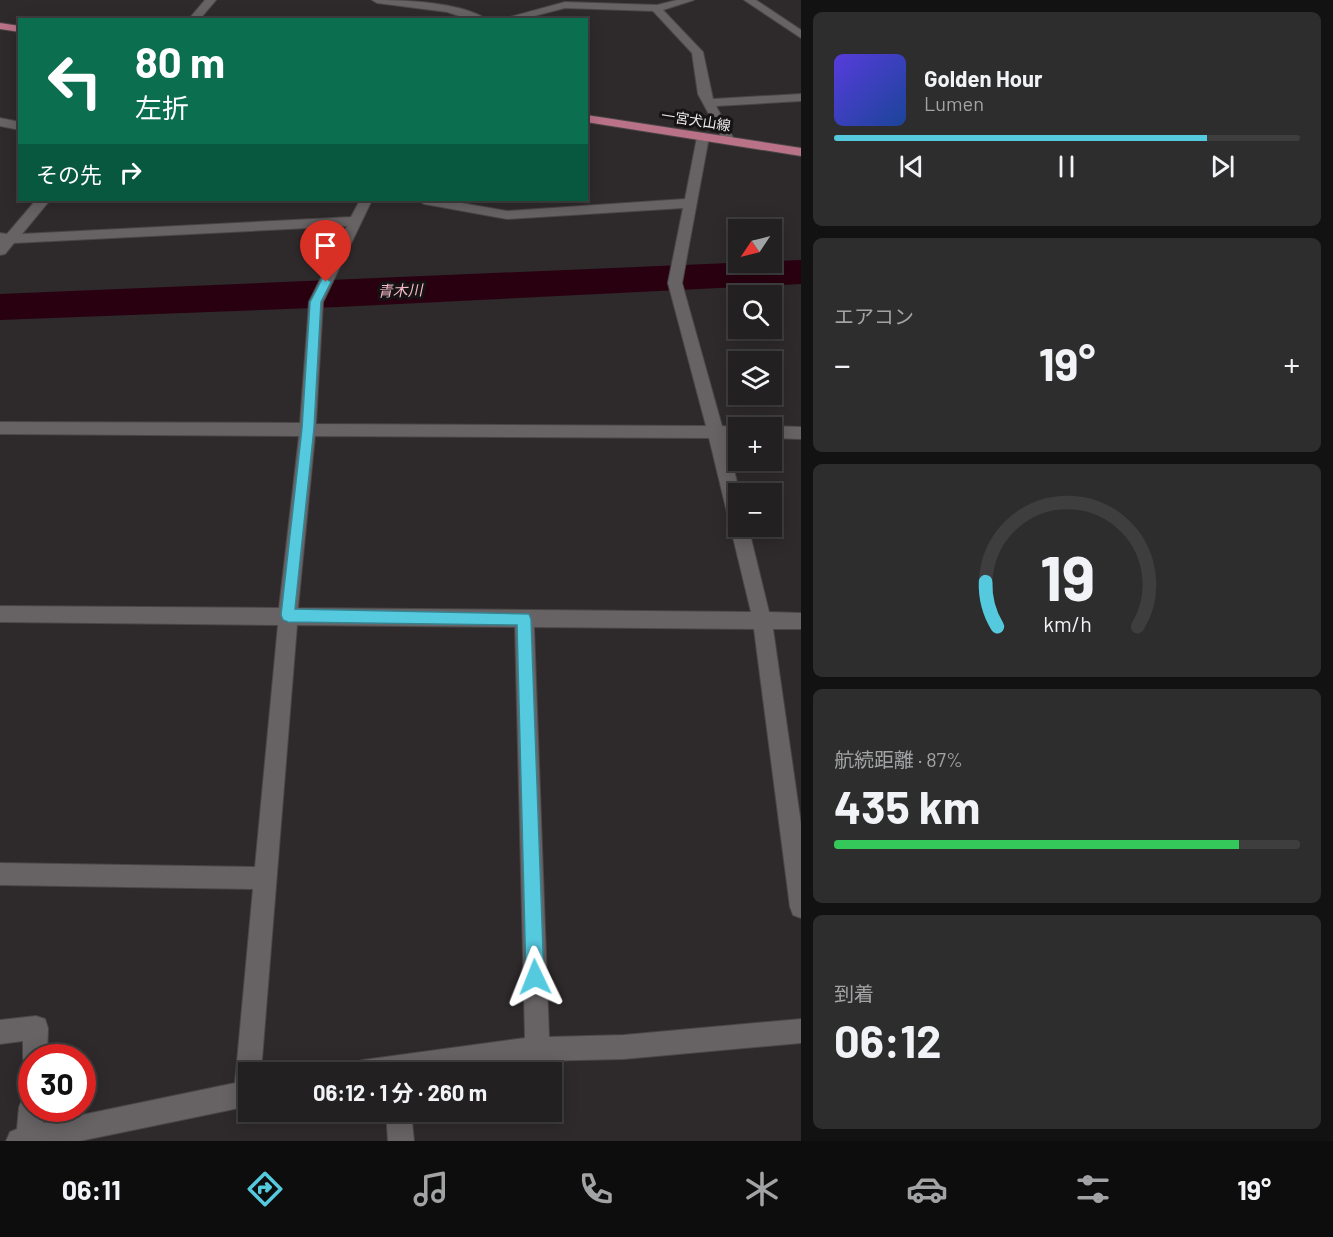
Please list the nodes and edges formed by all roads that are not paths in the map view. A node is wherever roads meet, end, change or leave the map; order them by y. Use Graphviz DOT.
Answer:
graph roads {
  1 [pos="211,0"];
  2 [pos="377,0"];
  3 [pos="455,0"];
  4 [pos="689,0"];
  5 [pos="749,0"];
  6 [pos="657,8"];
  7 [pos="459,16"];
  8 [pos="195,18"];
  9 [pos="512,18"];
  10 [pos="0,26"];
  11 [pos="18,29"];
  12 [pos="801,35"];
  13 [pos="801,97"];
  14 [pos="708,103"];
  15 [pos="588,118"];
  16 [pos="0,122"];
  17 [pos="18,126"];
  18 [pos="703,137"];
  19 [pos="729,141"];
  20 [pos="801,152"];
  21 [pos="42,201"];
  22 [pos="365,201"];
  23 [pos="430,201"];
  24 [pos="692,203"];
  25 [pos="355,221"];
  26 [pos="5,238"];
  27 [pos="0,251"];
  28 [pos="0,428"];
  29 [pos="308,428"];
  30 [pos="716,432"];
  31 [pos="728,432"];
  32 [pos="782,432"];
  33 [pos="801,433"];
  34 [pos="728,483"];
  35 [pos="742,537"];
  36 [pos="0,614"];
  37 [pos="288,615"];
  38 [pos="524,619"];
  39 [pos="762,620"];
  40 [pos="801,621"];
  41 [pos="794,810"];
  42 [pos="0,873"];
  43 [pos="265,878"];
  44 [pos="801,907"];
  45 [pos="801,1031"];
  46 [pos="0,1032"];
  47 [pos="35,1044"];
  48 [pos="537,1049"];
  49 [pos="250,1062"];
  50 [pos="450,1062"];
  51 [pos="238,1095"];
  52 [pos="29,1122"];
  53 [pos="400,1122"];
  54 [pos="26,1140"];
  55 [pos="401,1141"];
  1 -- 8 [label="street"];
  2 -- 7 [label="street"];
  3 -- 7 [label="street"];
  4 -- 6 [label="street"];
  5 -- 12 [label="street"];
  6 -- 9 [label="street"];
  6 -- 14 [label="street"];
  10 -- 11 [label="main road"];
  13 -- 14 [label="street"];
  14 -- 19 [label="street"];
  15 -- 18 [label="main road, 一宮犬山線"];
  16 -- 17 [label="street"];
  18 -- 19 [label="main road, 一宮犬山線"];
  18 -- 24 [label="street"];
  19 -- 20 [label="main road, 一宮犬山線"];
  21 -- 26 [label="street"];
  22 -- 25 [label="street"];
  23 -- 24 [label="street"];
  24 -- 30 [label="street"];
  25 -- 26 [label="street"];
  25 -- 29 [label="street"];
  26 -- 27 [label="street"];
  28 -- 29 [label="street"];
  29 -- 30 [label="street"];
  29 -- 37 [label="street"];
  30 -- 31 [label="street"];
  30 -- 34 [label="street"];
  32 -- 33 [label="street"];
  35 -- 39 [label="street"];
  36 -- 37 [label="street"];
  37 -- 38 [label="street"];
  37 -- 43 [label="street"];
  38 -- 39 [label="street"];
  38 -- 48 [label="street"];
  39 -- 40 [label="street"];
  39 -- 41 [label="street"];
  41 -- 44 [label="street"];
  42 -- 43 [label="street"];
  43 -- 49 [label="street"];
  45 -- 48 [label="street"];
  46 -- 47 [label="street"];
  48 -- 50 [label="street"];
  51 -- 54 [label="street"];
  52 -- 54 [label="street"];
  53 -- 55 [label="street"];
}
